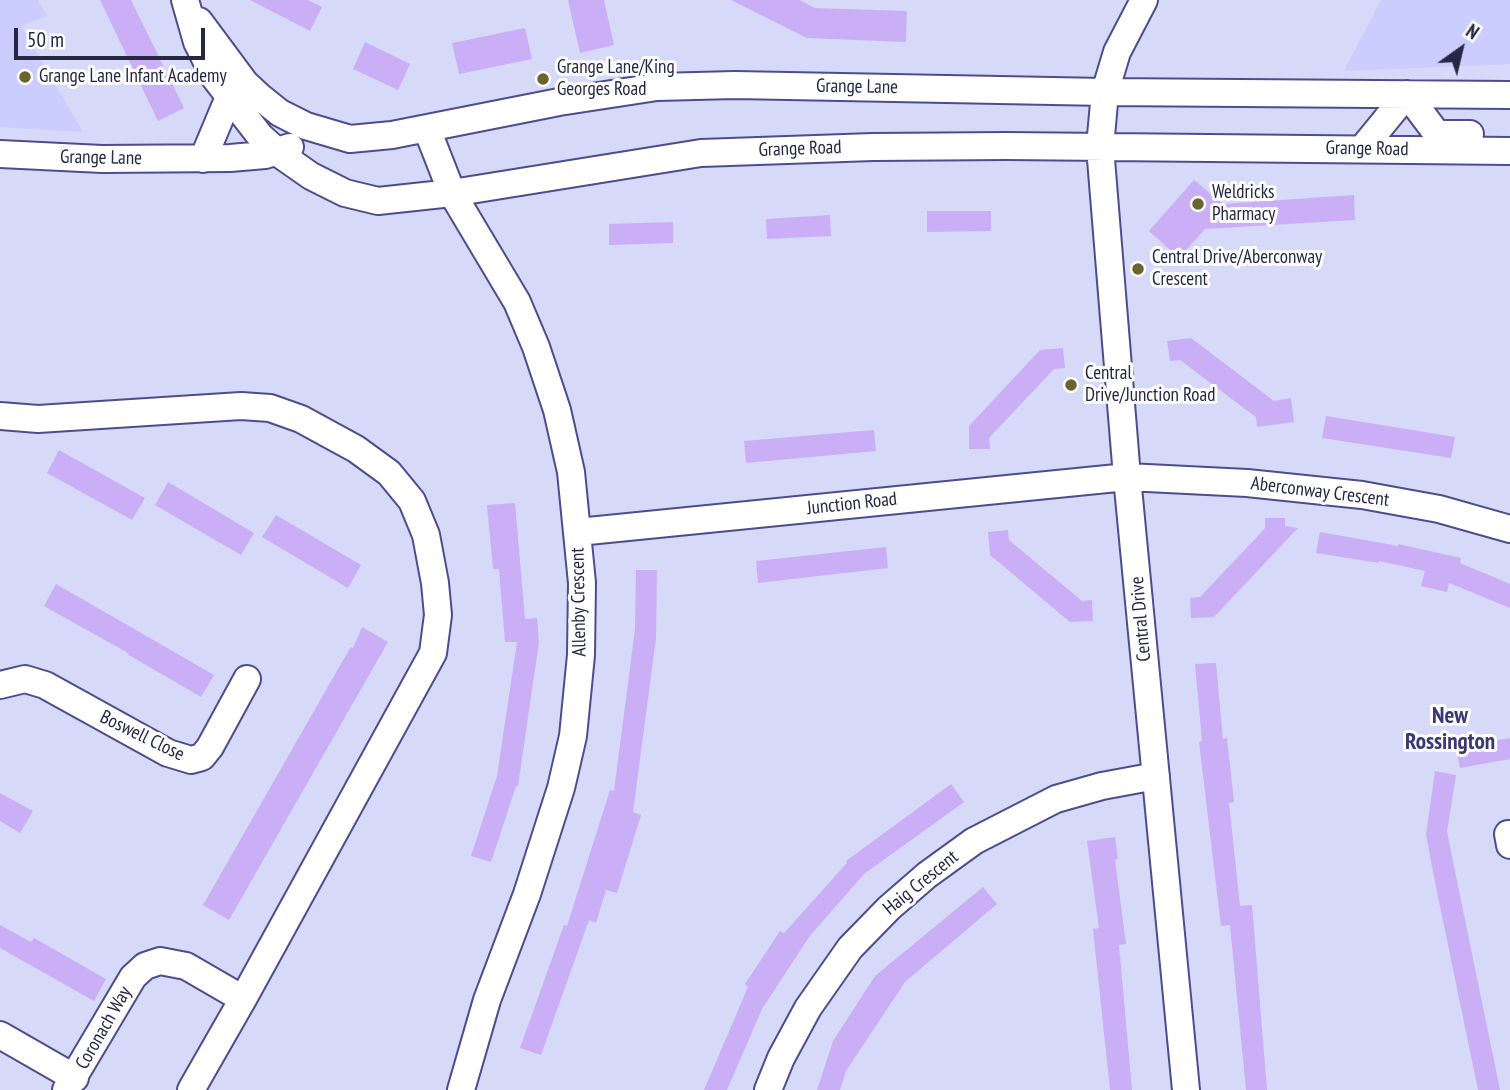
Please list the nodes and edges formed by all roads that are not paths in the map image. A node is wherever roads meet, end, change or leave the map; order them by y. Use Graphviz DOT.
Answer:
graph roads {
  1 [pos="1144,0"];
  2 [pos="187,4"];
  3 [pos="237,90"];
  4 [pos="1105,92"];
  5 [pos="1407,94"];
  6 [pos="1510,95"];
  7 [pos="427,128"];
  8 [pos="314,129"];
  9 [pos="1510,136"];
  10 [pos="1100,147"];
  11 [pos="1363,149"];
  12 [pos="1510,151"];
  13 [pos="278,153"];
  14 [pos="0,155"];
  15 [pos="202,159"];
  16 [pos="452,193"];
  17 [pos="0,416"];
  18 [pos="1127,477"];
  19 [pos="1510,529"];
  20 [pos="578,532"];
  21 [pos="247,679"];
  22 [pos="0,685"];
  23 [pos="1156,776"];
  24 [pos="243,999"];
  25 [pos="0,1035"];
  26 [pos="70,1084"];
  27 [pos="191,1090"];
  28 [pos="461,1090"];
  29 [pos="768,1090"];
  30 [pos="1186,1090"];
  1 -- 4 [label="street, Central Drive"];
  2 -- 3 [label="street, Grange Lane"];
  3 -- 8 [label="street, Grange Lane"];
  3 -- 13 [label="street, Grange Road"];
  3 -- 15 [label="street"];
  4 -- 5 [label="street, Grange Lane"];
  4 -- 7 [label="street, Grange Lane"];
  4 -- 10 [label="street, Central Drive"];
  5 -- 6 [label="street, Grange Lane"];
  5 -- 9 [label="street"];
  5 -- 11 [label="street"];
  7 -- 8 [label="street, Grange Lane"];
  7 -- 16 [label="street, Allenby Crescent"];
  8 -- 13 [label="street, Grange Lane"];
  10 -- 11 [label="street, Grange Road"];
  10 -- 16 [label="street, Grange Road"];
  10 -- 18 [label="street, Central Drive"];
  11 -- 12 [label="street, Grange Road"];
  13 -- 15 [label="street, Grange Lane"];
  13 -- 16 [label="street, Grange Road"];
  14 -- 15 [label="street, Grange Lane"];
  16 -- 20 [label="street, Allenby Crescent"];
  17 -- 24 [label="street"];
  18 -- 19 [label="street, Aberconway Crescent"];
  18 -- 20 [label="street, Junction Road"];
  18 -- 23 [label="street, Central Drive"];
  20 -- 28 [label="street, Allenby Crescent"];
  21 -- 22 [label="street, Boswell Close"];
  23 -- 29 [label="street, Haig Crescent"];
  23 -- 30 [label="street, Central Drive"];
  24 -- 26 [label="street, Coronach Way"];
  24 -- 27 [label="street"];
  25 -- 26 [label="street, Coronach Way"];
}
